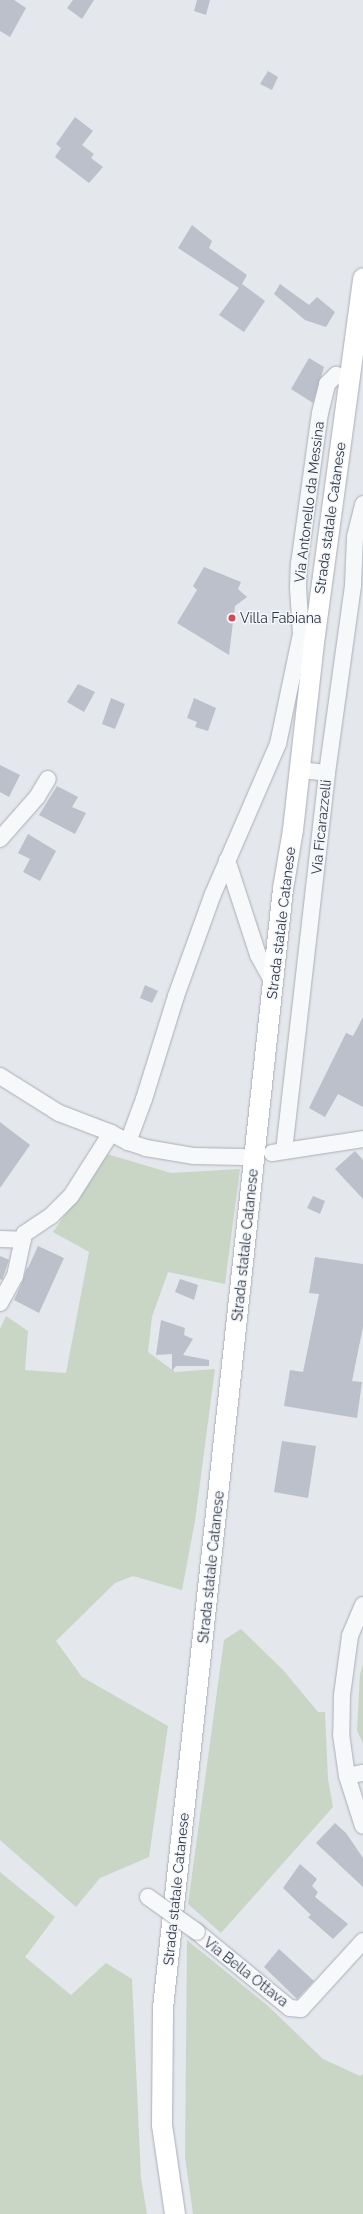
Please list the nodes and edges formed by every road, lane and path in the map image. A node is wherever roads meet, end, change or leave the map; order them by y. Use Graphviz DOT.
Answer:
graph roads {
  1 [pos="363,278"];
  2 [pos="336,375"];
  3 [pos="363,504"];
  4 [pos="300,770"];
  5 [pos="327,773"];
  6 [pos="48,779"];
  7 [pos="0,839"];
  8 [pos="227,860"];
  9 [pos="273,982"];
  10 [pos="0,1076"];
  11 [pos="111,1133"];
  12 [pos="363,1139"];
  13 [pos="128,1142"];
  14 [pos="243,1157"];
  15 [pos="0,1239"];
  16 [pos="24,1240"];
  17 [pos="0,1303"];
  18 [pos="363,1605"];
  19 [pos="363,1772"];
  20 [pos="347,1776"];
  21 [pos="363,1826"];
  22 [pos="148,1897"];
  23 [pos="363,1941"];
  24 [pos="175,2214"];
  1 -- 4 [label="main road, Strada statale Catanese"];
  2 -- 8 [label="street, Via Antonello da Messina"];
  3 -- 5 [label="street, Via Ficarazzelli"];
  4 -- 5 [label="street"];
  4 -- 9 [label="main road, Strada statale Catanese"];
  5 -- 12 [label="street, Via Ficarazzelli"];
  6 -- 7 [label="street"];
  8 -- 9 [label="street"];
  8 -- 13 [label="street, Via Antonello da Messina"];
  9 -- 24 [label="main road, Strada statale Catanese"];
  10 -- 11 [label="street"];
  11 -- 13 [label="street"];
  11 -- 16 [label="street"];
  13 -- 14 [label="street"];
  15 -- 16 [label="street"];
  16 -- 17 [label="street"];
  18 -- 20 [label="street"];
  19 -- 20 [label="street"];
  20 -- 21 [label="street"];
  22 -- 23 [label="street, Via Bella Ottava, bridge"];
}
